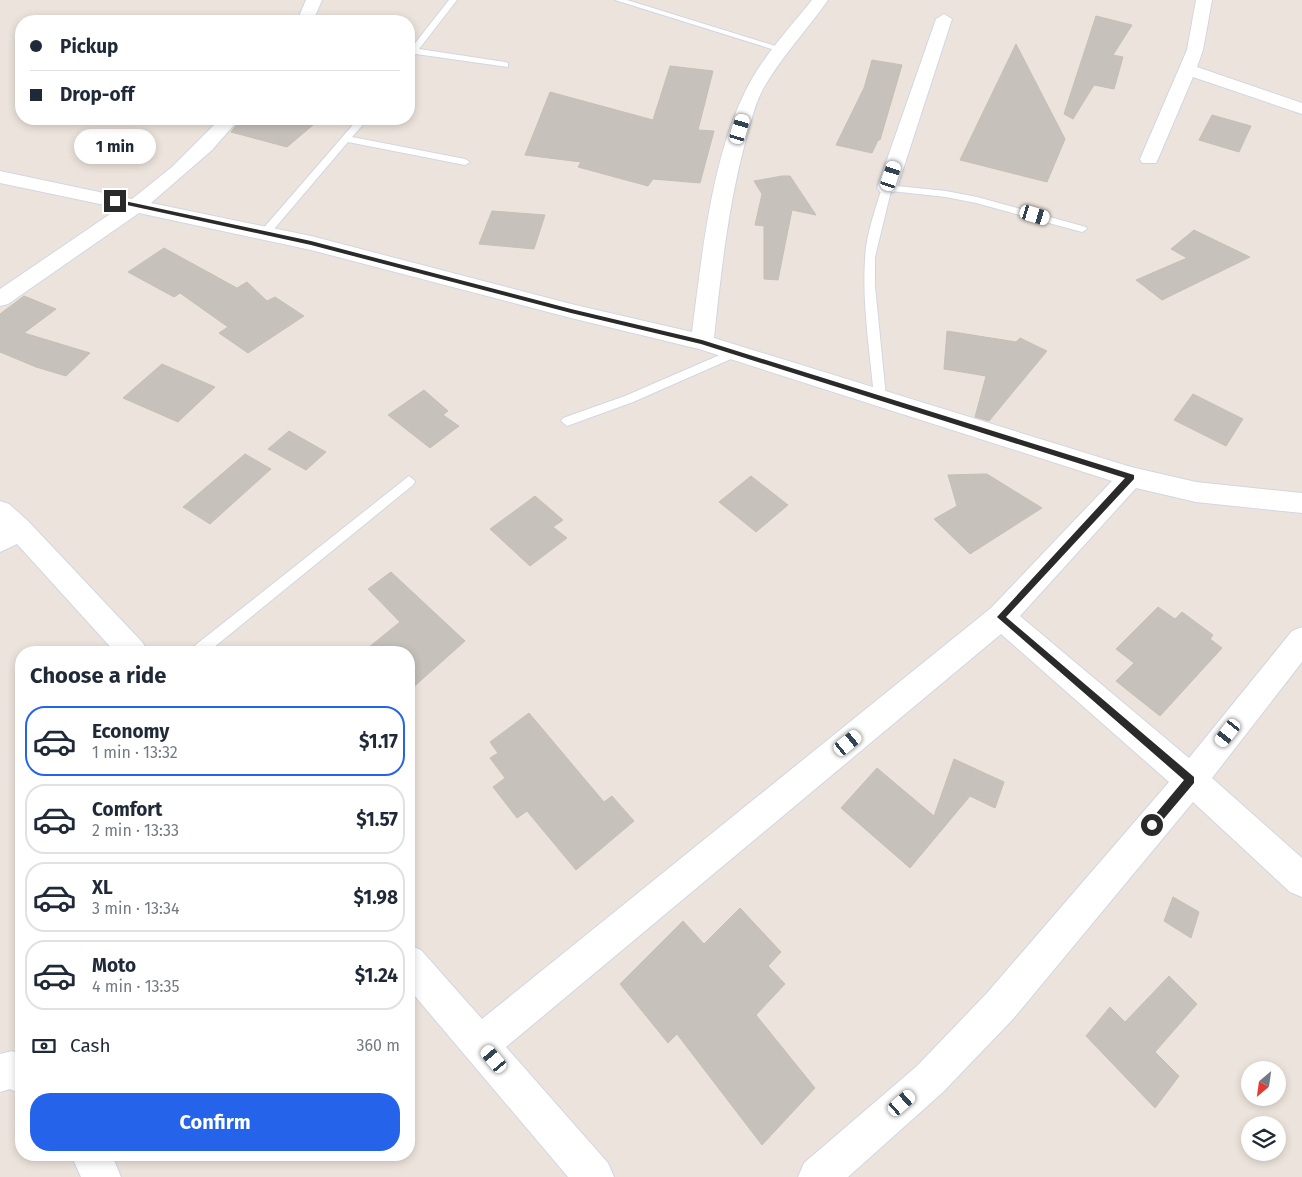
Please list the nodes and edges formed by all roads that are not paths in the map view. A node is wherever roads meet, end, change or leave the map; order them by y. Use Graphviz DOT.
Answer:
graph roads {
  1 [pos="314,0"];
  2 [pos="452,0"];
  3 [pos="619,0"];
  4 [pos="820,0"];
  5 [pos="1204,0"];
  6 [pos="308,15"];
  7 [pos="944,20"];
  8 [pos="415,49"];
  9 [pos="781,49"];
  10 [pos="415,54"];
  11 [pos="505,65"];
  12 [pos="1188,69"];
  13 [pos="1302,109"];
  14 [pos="224,125"];
  15 [pos="358,125"];
  16 [pos="348,139"];
  17 [pos="1149,159"];
  18 [pos="465,162"];
  19 [pos="0,177"];
  20 [pos="888,188"];
  21 [pos="135,205"];
  22 [pos="1082,229"];
  23 [pos="265,233"];
  24 [pos="0,299"];
  25 [pos="702,342"];
  26 [pos="736,352"];
  27 [pos="880,397"];
  28 [pos="567,420"];
  29 [pos="1131,477"];
  30 [pos="409,481"];
  31 [pos="1302,503"];
  32 [pos="6,527"];
  33 [pos="1001,617"];
  34 [pos="1302,640"];
  35 [pos="126,646"];
  36 [pos="205,646"];
  37 [pos="1191,780"];
  38 [pos="1302,880"];
  39 [pos="415,969"];
  40 [pos="481,1044"];
  41 [pos="15,1072"];
  42 [pos="0,1073"];
  43 [pos="94,1161"];
  44 [pos="101,1177"];
  45 [pos="594,1177"];
  46 [pos="818,1177"];
  1 -- 6 [label="street"];
  2 -- 8 [label="lane"];
  3 -- 9 [label="lane"];
  4 -- 9 [label="street"];
  5 -- 12 [label="street"];
  7 -- 20 [label="street"];
  9 -- 25 [label="street"];
  10 -- 11 [label="lane"];
  12 -- 13 [label="street"];
  12 -- 17 [label="street"];
  14 -- 21 [label="street"];
  15 -- 16 [label="lane"];
  16 -- 18 [label="lane"];
  16 -- 23 [label="lane"];
  19 -- 21 [label="street"];
  20 -- 22 [label="lane"];
  20 -- 27 [label="lane"];
  21 -- 23 [label="street"];
  21 -- 24 [label="street"];
  23 -- 25 [label="street"];
  25 -- 26 [label="street"];
  26 -- 27 [label="street"];
  26 -- 28 [label="lane"];
  27 -- 29 [label="street"];
  29 -- 31 [label="street"];
  29 -- 33 [label="street"];
  30 -- 36 [label="lane"];
  32 -- 35 [label="street"];
  33 -- 37 [label="street"];
  33 -- 40 [label="street"];
  34 -- 37 [label="street"];
  37 -- 38 [label="street"];
  37 -- 46 [label="street"];
  39 -- 40 [label="street"];
  40 -- 45 [label="street"];
  41 -- 42 [label="street"];
  43 -- 44 [label="street"];
}
